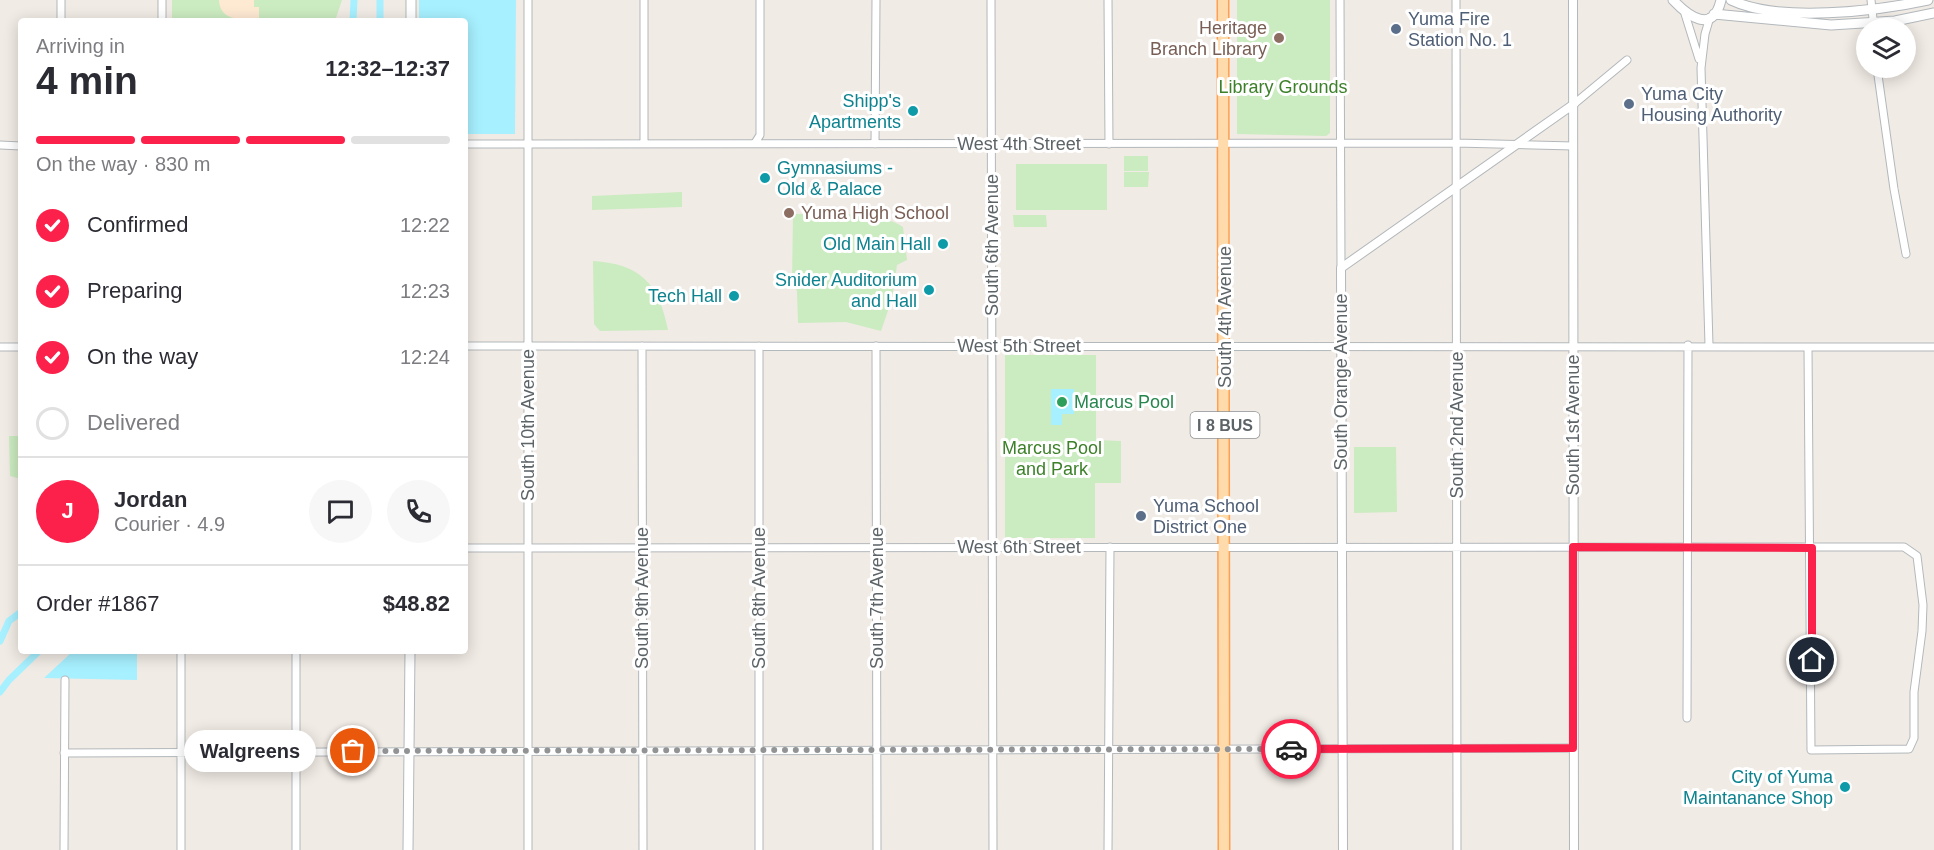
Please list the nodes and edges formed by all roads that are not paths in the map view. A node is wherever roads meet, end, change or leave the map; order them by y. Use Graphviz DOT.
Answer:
graph roads {
  1 [pos="61,0"];
  2 [pos="162,0"];
  3 [pos="411,0"];
  4 [pos="528,0"];
  5 [pos="644,0"];
  6 [pos="760,0"];
  7 [pos="876,0"];
  8 [pos="991,0"];
  9 [pos="1108,0"];
  10 [pos="1223,0"];
  11 [pos="1340,0"];
  12 [pos="1456,0"];
  13 [pos="1573,0"];
  14 [pos="1673,0"];
  15 [pos="1721,0"];
  16 [pos="1731,0"];
  17 [pos="1928,0"];
  18 [pos="1871,5"];
  19 [pos="1682,8"];
  20 [pos="1934,13"];
  21 [pos="1712,16"];
  22 [pos="61,18"];
  23 [pos="162,18"];
  24 [pos="411,18"];
  25 [pos="1911,18"];
  26 [pos="1856,26"];
  27 [pos="1628,60"];
  28 [pos="1701,68"];
  29 [pos="1878,78"];
  30 [pos="1574,104"];
  31 [pos="755,143"];
  32 [pos="992,143"];
  33 [pos="1456,143"];
  34 [pos="468,144"];
  35 [pos="527,144"];
  36 [pos="644,144"];
  37 [pos="876,144"];
  38 [pos="1109,144"];
  39 [pos="1224,144"];
  40 [pos="1341,144"];
  41 [pos="1517,144"];
  42 [pos="0,146"];
  43 [pos="18,146"];
  44 [pos="1573,146"];
  45 [pos="1457,188"];
  46 [pos="1906,254"];
  47 [pos="1341,268"];
  48 [pos="1341,345"];
  49 [pos="1457,345"];
  50 [pos="1688,345"];
  51 [pos="1709,345"];
  52 [pos="468,346"];
  53 [pos="528,346"];
  54 [pos="642,346"];
  55 [pos="759,346"];
  56 [pos="876,346"];
  57 [pos="992,346"];
  58 [pos="1225,346"];
  59 [pos="1573,346"];
  60 [pos="0,347"];
  61 [pos="18,347"];
  62 [pos="1809,347"];
  63 [pos="1934,347"];
  64 [pos="992,546"];
  65 [pos="1341,546"];
  66 [pos="759,547"];
  67 [pos="877,547"];
  68 [pos="1110,547"];
  69 [pos="1458,547"];
  70 [pos="1573,547"];
  71 [pos="1689,547"];
  72 [pos="468,548"];
  73 [pos="529,548"];
  74 [pos="642,548"];
  75 [pos="1225,548"];
  76 [pos="1812,548"];
  77 [pos="181,654"];
  78 [pos="296,654"];
  79 [pos="410,654"];
  80 [pos="65,680"];
  81 [pos="1687,718"];
  82 [pos="1573,748"];
  83 [pos="1108,749"];
  84 [pos="1225,749"];
  85 [pos="1342,749"];
  86 [pos="1458,749"];
  87 [pos="528,750"];
  88 [pos="642,750"];
  89 [pos="759,750"];
  90 [pos="877,750"];
  91 [pos="992,750"];
  92 [pos="180,751"];
  93 [pos="296,751"];
  94 [pos="410,751"];
  95 [pos="64,753"];
  96 [pos="64,850"];
  97 [pos="181,850"];
  98 [pos="296,850"];
  99 [pos="408,850"];
  100 [pos="528,850"];
  101 [pos="643,850"];
  102 [pos="759,850"];
  103 [pos="877,850"];
  104 [pos="993,850"];
  105 [pos="1108,850"];
  106 [pos="1224,850"];
  107 [pos="1342,850"];
  108 [pos="1457,850"];
  109 [pos="1574,850"];
  1 -- 22 [label="street"];
  2 -- 23 [label="street"];
  3 -- 24 [label="main road"];
  4 -- 35 [label="street, South 10th Avenue"];
  5 -- 36 [label="street"];
  6 -- 31 [label="street"];
  7 -- 37 [label="street"];
  8 -- 32 [label="street, South 6th Avenue"];
  9 -- 38 [label="street"];
  10 -- 39 [label="main road, South 4th Avenue / I 8 BUS"];
  11 -- 40 [label="street"];
  12 -- 33 [label="street, South 2nd Avenue"];
  13 -- 30 [label="street, South 1st Avenue"];
  14 -- 19 [label="main road"];
  15 -- 21 [label="main road"];
  16 -- 18 [label="main road"];
  17 -- 18 [label="main road"];
  19 -- 21 [label="main road"];
  19 -- 28 [label="street"];
  20 -- 25 [label="main road"];
  21 -- 26 [label="main road"];
  21 -- 28 [label="street"];
  27 -- 30 [label="street, South Orange Avenue"];
  28 -- 51 [label="street"];
  29 -- 46 [label="street"];
  30 -- 41 [label="street, South Orange Avenue"];
  30 -- 44 [label="street, South 1st Avenue"];
  31 -- 36 [label="street, West 4th Street"];
  31 -- 37 [label="street, West 4th Street"];
  32 -- 37 [label="street, West 4th Street"];
  32 -- 38 [label="street, West 4th Street"];
  32 -- 57 [label="street, South 6th Avenue"];
  33 -- 40 [label="street, West 4th Street"];
  33 -- 41 [label="street, West 4th Street"];
  33 -- 45 [label="street, South 2nd Avenue"];
  34 -- 35 [label="street, West 4th Street"];
  35 -- 36 [label="street, West 4th Street"];
  35 -- 53 [label="street, South 10th Avenue"];
  38 -- 39 [label="street, West 4th Street"];
  39 -- 40 [label="street, West 4th Street"];
  39 -- 58 [label="main road, South 4th Avenue / I 8 BUS"];
  40 -- 47 [label="street"];
  41 -- 44 [label="street, West 4th Street"];
  41 -- 45 [label="street, South Orange Avenue"];
  42 -- 43 [label="street"];
  44 -- 59 [label="street, South 1st Avenue"];
  45 -- 47 [label="street, South Orange Avenue"];
  45 -- 49 [label="street, South 2nd Avenue"];
  47 -- 48 [label="street, South Orange Avenue"];
  48 -- 49 [label="street, West 5th Street"];
  48 -- 58 [label="street, West 5th Street"];
  48 -- 65 [label="street, South Orange Avenue"];
  49 -- 59 [label="street, West 5th Street"];
  49 -- 69 [label="street, South 2nd Avenue"];
  50 -- 51 [label="street, West 5th Street"];
  50 -- 59 [label="street, West 5th Street"];
  50 -- 71 [label="street"];
  51 -- 62 [label="street, West 5th Street"];
  52 -- 53 [label="street, West 5th Street"];
  53 -- 54 [label="street, West 5th Street"];
  53 -- 73 [label="street, South 10th Avenue"];
  54 -- 55 [label="street, West 5th Street"];
  54 -- 74 [label="street, South 9th Avenue"];
  55 -- 56 [label="street, West 5th Street"];
  55 -- 66 [label="street, South 8th Avenue"];
  56 -- 57 [label="street, West 5th Street"];
  56 -- 67 [label="street, South 7th Avenue"];
  57 -- 58 [label="street, West 5th Street"];
  57 -- 64 [label="street, South 6th Avenue"];
  58 -- 75 [label="main road, South 4th Avenue / I 8 BUS"];
  59 -- 70 [label="street, South 1st Avenue"];
  60 -- 61 [label="street"];
  62 -- 63 [label="street, West 5th Street"];
  62 -- 76 [label="street"];
  64 -- 67 [label="street, West 6th Street"];
  64 -- 68 [label="street, West 6th Street"];
  64 -- 91 [label="street, South 6th Avenue"];
  65 -- 69 [label="street, West 6th Street"];
  65 -- 75 [label="street, West 6th Street"];
  65 -- 85 [label="street, South Orange Avenue"];
  66 -- 67 [label="street, West 6th Street"];
  66 -- 74 [label="street, West 6th Street"];
  66 -- 89 [label="street, South 8th Avenue"];
  67 -- 90 [label="street, South 7th Avenue"];
  68 -- 75 [label="street, West 6th Street"];
  68 -- 83 [label="street"];
  69 -- 70 [label="street, West 6th Street"];
  69 -- 86 [label="street, South 2nd Avenue"];
  70 -- 71 [label="street, West 6th Street"];
  70 -- 82 [label="street, South 1st Avenue"];
  71 -- 76 [label="street, West 6th Street"];
  71 -- 81 [label="street"];
  72 -- 73 [label="street, West 6th Street"];
  73 -- 74 [label="street, West 6th Street"];
  73 -- 87 [label="street, South 10th Avenue"];
  74 -- 88 [label="street, South 9th Avenue"];
  75 -- 84 [label="main road, South 4th Avenue / I 8 BUS"];
  76 -- 76 [label="street, West 6th Street"];
  77 -- 92 [label="street"];
  78 -- 93 [label="street"];
  79 -- 94 [label="main road"];
  80 -- 95 [label="street"];
  82 -- 86 [label="street"];
  82 -- 109 [label="street, South 1st Avenue"];
  83 -- 84 [label="street"];
  83 -- 91 [label="street"];
  83 -- 105 [label="street"];
  84 -- 85 [label="street"];
  84 -- 106 [label="main road, South 4th Avenue / I 8 BUS"];
  85 -- 86 [label="street"];
  85 -- 107 [label="street, South Orange Avenue"];
  86 -- 108 [label="street, South 2nd Avenue"];
  87 -- 88 [label="street"];
  87 -- 94 [label="street"];
  87 -- 100 [label="street, South 10th Avenue"];
  88 -- 89 [label="street"];
  88 -- 101 [label="street, South 9th Avenue"];
  89 -- 90 [label="street"];
  89 -- 102 [label="street, South 8th Avenue"];
  90 -- 91 [label="street"];
  90 -- 103 [label="street, South 7th Avenue"];
  91 -- 104 [label="street, South 6th Avenue"];
  92 -- 93 [label="street"];
  92 -- 95 [label="street"];
  92 -- 97 [label="street"];
  93 -- 94 [label="street"];
  93 -- 98 [label="street"];
  94 -- 99 [label="main road"];
  95 -- 96 [label="street"];
}
